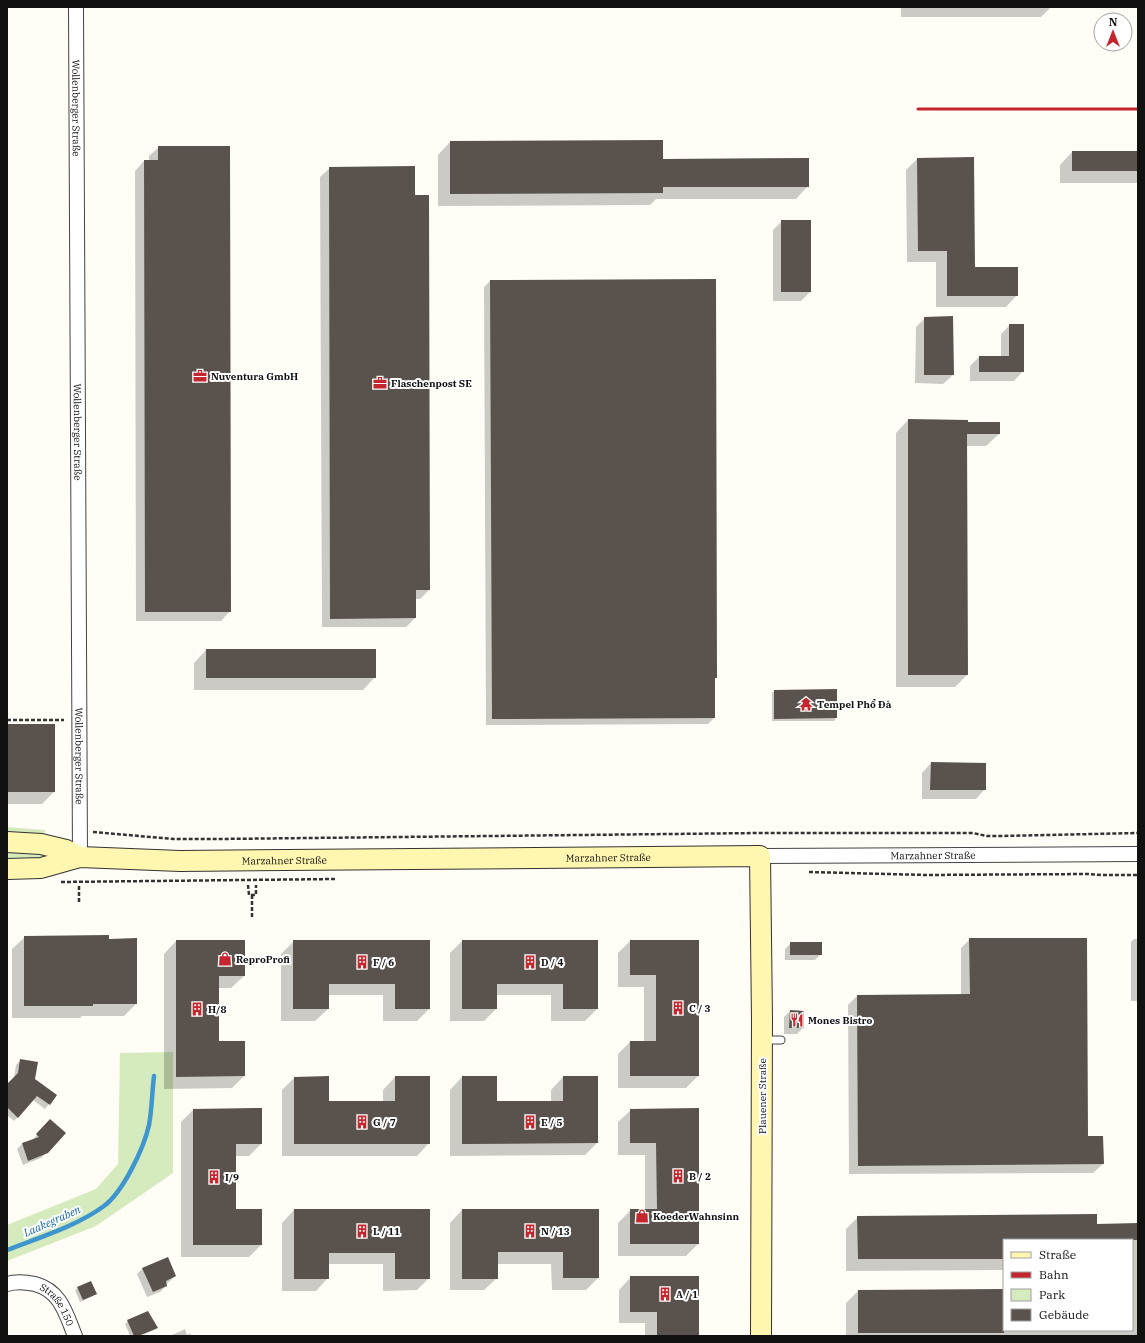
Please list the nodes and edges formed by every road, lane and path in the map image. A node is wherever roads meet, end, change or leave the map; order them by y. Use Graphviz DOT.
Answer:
graph roads {
  1 [pos="76,7"];
  2 [pos="7,720"];
  3 [pos="64,720"];
  4 [pos="80,831"];
  5 [pos="1138,833"];
  6 [pos="7,842"];
  7 [pos="1138,854"];
  8 [pos="760,856"];
  9 [pos="80,857"];
  10 [pos="7,869"];
  11 [pos="807,871"];
  12 [pos="1138,875"];
  13 [pos="248,885"];
  14 [pos="256,885"];
  15 [pos="79,886"];
  16 [pos="252,895"];
  17 [pos="79,902"];
  18 [pos="252,918"];
  19 [pos="7,1284"];
  20 [pos="75,1336"];
  21 [pos="761,1336"];
  1 -- 4 [label="street, Wollenberger Straße"];
  2 -- 3 [label="path"];
  4 -- 5 [label="path"];
  4 -- 9 [label="street, Wollenberger Straße"];
  6 -- 9 [label="street, Marzahner Straße"];
  7 -- 8 [label="street, Marzahner Straße"];
  8 -- 9 [label="street, Marzahner Straße"];
  8 -- 21 [label="street, Plauener Straße"];
  9 -- 10 [label="street, Marzahner Straße"];
  11 -- 12 [label="path"];
  13 -- 16 [label="path"];
  14 -- 16 [label="path"];
  15 -- 17 [label="path"];
  16 -- 18 [label="path"];
  19 -- 20 [label="street, Straße 150"];
}
